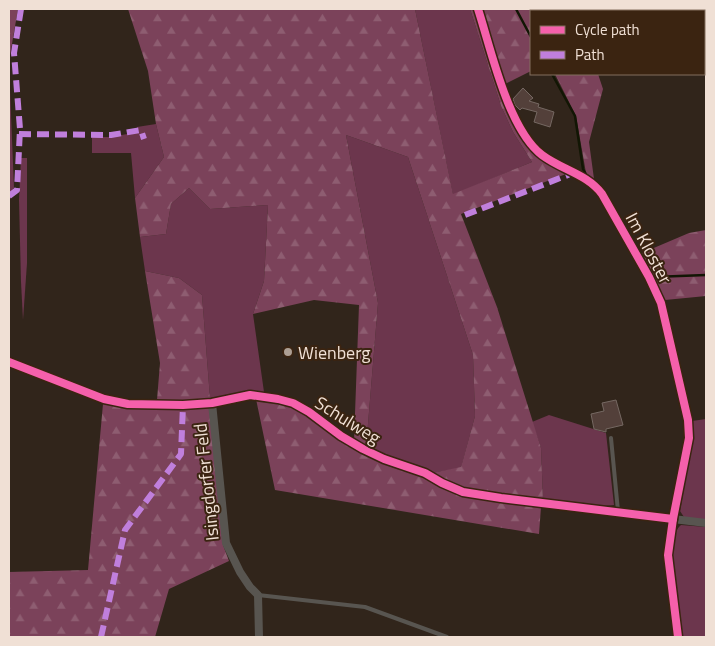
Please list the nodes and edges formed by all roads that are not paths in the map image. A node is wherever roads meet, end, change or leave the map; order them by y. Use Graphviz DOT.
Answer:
graph roads {
  1 [pos="478,9"];
  2 [pos="9,362"];
  3 [pos="212,403"];
  4 [pos="611,438"];
  5 [pos="618,512"];
  6 [pos="673,519"];
  7 [pos="706,523"];
  8 [pos="258,594"];
  9 [pos="260,637"];
  10 [pos="447,637"];
  11 [pos="678,637"];
  1 -- 6 [label="street, Im Kloster"];
  2 -- 3 [label="street, Schulweg"];
  3 -- 5 [label="street, Schulweg"];
  3 -- 8 [label="street, Isingdorfer Feld"];
  4 -- 5 [label="lane"];
  5 -- 6 [label="street, Schulweg"];
  6 -- 7 [label="street, Schulweg"];
  6 -- 11 [label="street, Im Kloster"];
  8 -- 9 [label="street"];
  8 -- 10 [label="lane"];
}
